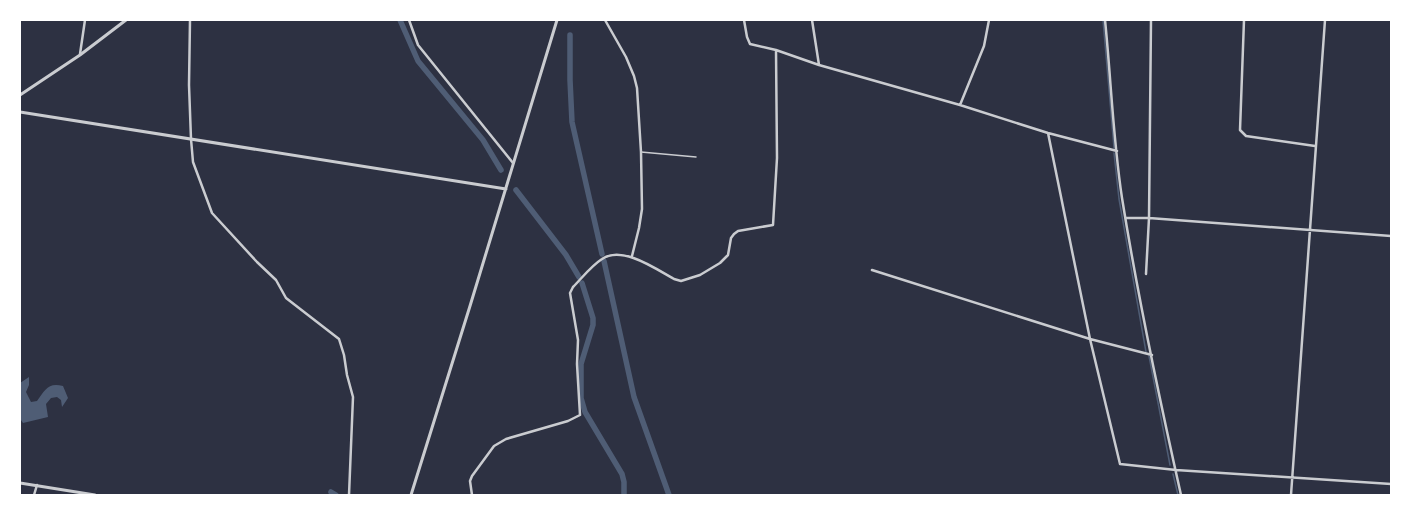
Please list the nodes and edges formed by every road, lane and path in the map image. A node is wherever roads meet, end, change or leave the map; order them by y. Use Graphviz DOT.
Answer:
graph roads {
  1 [pos="85,20"];
  2 [pos="126,20"];
  3 [pos="190,20"];
  4 [pos="409,20"];
  5 [pos="556,20"];
  6 [pos="606,20"];
  7 [pos="744,20"];
  8 [pos="812,20"];
  9 [pos="989,20"];
  10 [pos="1105,20"];
  11 [pos="1151,20"];
  12 [pos="1244,20"];
  13 [pos="1324,20"];
  14 [pos="776,50"];
  15 [pos="80,55"];
  16 [pos="820,65"];
  17 [pos="20,95"];
  18 [pos="960,105"];
  19 [pos="20,112"];
  20 [pos="1048,133"];
  21 [pos="191,139"];
  22 [pos="1315,146"];
  23 [pos="1117,151"];
  24 [pos="641,152"];
  25 [pos="696,157"];
  26 [pos="513,163"];
  27 [pos="506,189"];
  28 [pos="1126,218"];
  29 [pos="1149,218"];
  30 [pos="1310,230"];
  31 [pos="1391,236"];
  32 [pos="632,256"];
  33 [pos="872,270"];
  34 [pos="1146,274"];
  35 [pos="1090,339"];
  36 [pos="1152,355"];
  37 [pos="1176,470"];
  38 [pos="1293,478"];
  39 [pos="20,483"];
  40 [pos="1391,484"];
  41 [pos="37,485"];
  42 [pos="34,495"];
  43 [pos="95,495"];
  44 [pos="349,495"];
  45 [pos="411,495"];
  46 [pos="472,495"];
  47 [pos="1181,495"];
  48 [pos="1291,495"];
  1 -- 15 [label="street"];
  2 -- 15 [label="street"];
  3 -- 21 [label="street"];
  4 -- 26 [label="street"];
  5 -- 26 [label="street"];
  6 -- 24 [label="street"];
  7 -- 14 [label="street"];
  8 -- 16 [label="street"];
  9 -- 18 [label="street"];
  10 -- 23 [label="street"];
  11 -- 29 [label="street"];
  12 -- 22 [label="street"];
  13 -- 22 [label="street"];
  14 -- 16 [label="street"];
  14 -- 32 [label="street"];
  15 -- 17 [label="street"];
  16 -- 18 [label="street"];
  18 -- 20 [label="street"];
  19 -- 21 [label="street"];
  20 -- 23 [label="street"];
  20 -- 35 [label="street"];
  21 -- 27 [label="street"];
  21 -- 44 [label="street"];
  22 -- 30 [label="street"];
  23 -- 28 [label="street"];
  24 -- 25 [label="lane"];
  24 -- 32 [label="street"];
  26 -- 27 [label="street"];
  27 -- 45 [label="street"];
  28 -- 29 [label="street"];
  28 -- 36 [label="street"];
  29 -- 30 [label="street"];
  29 -- 34 [label="street"];
  30 -- 31 [label="street"];
  30 -- 38 [label="street"];
  32 -- 46 [label="street"];
  33 -- 35 [label="street"];
  35 -- 36 [label="street"];
  35 -- 37 [label="street"];
  36 -- 37 [label="street"];
  37 -- 38 [label="street"];
  37 -- 47 [label="street"];
  38 -- 40 [label="street"];
  38 -- 48 [label="street"];
  39 -- 41 [label="street"];
  41 -- 42 [label="street"];
  41 -- 43 [label="street"];
}
